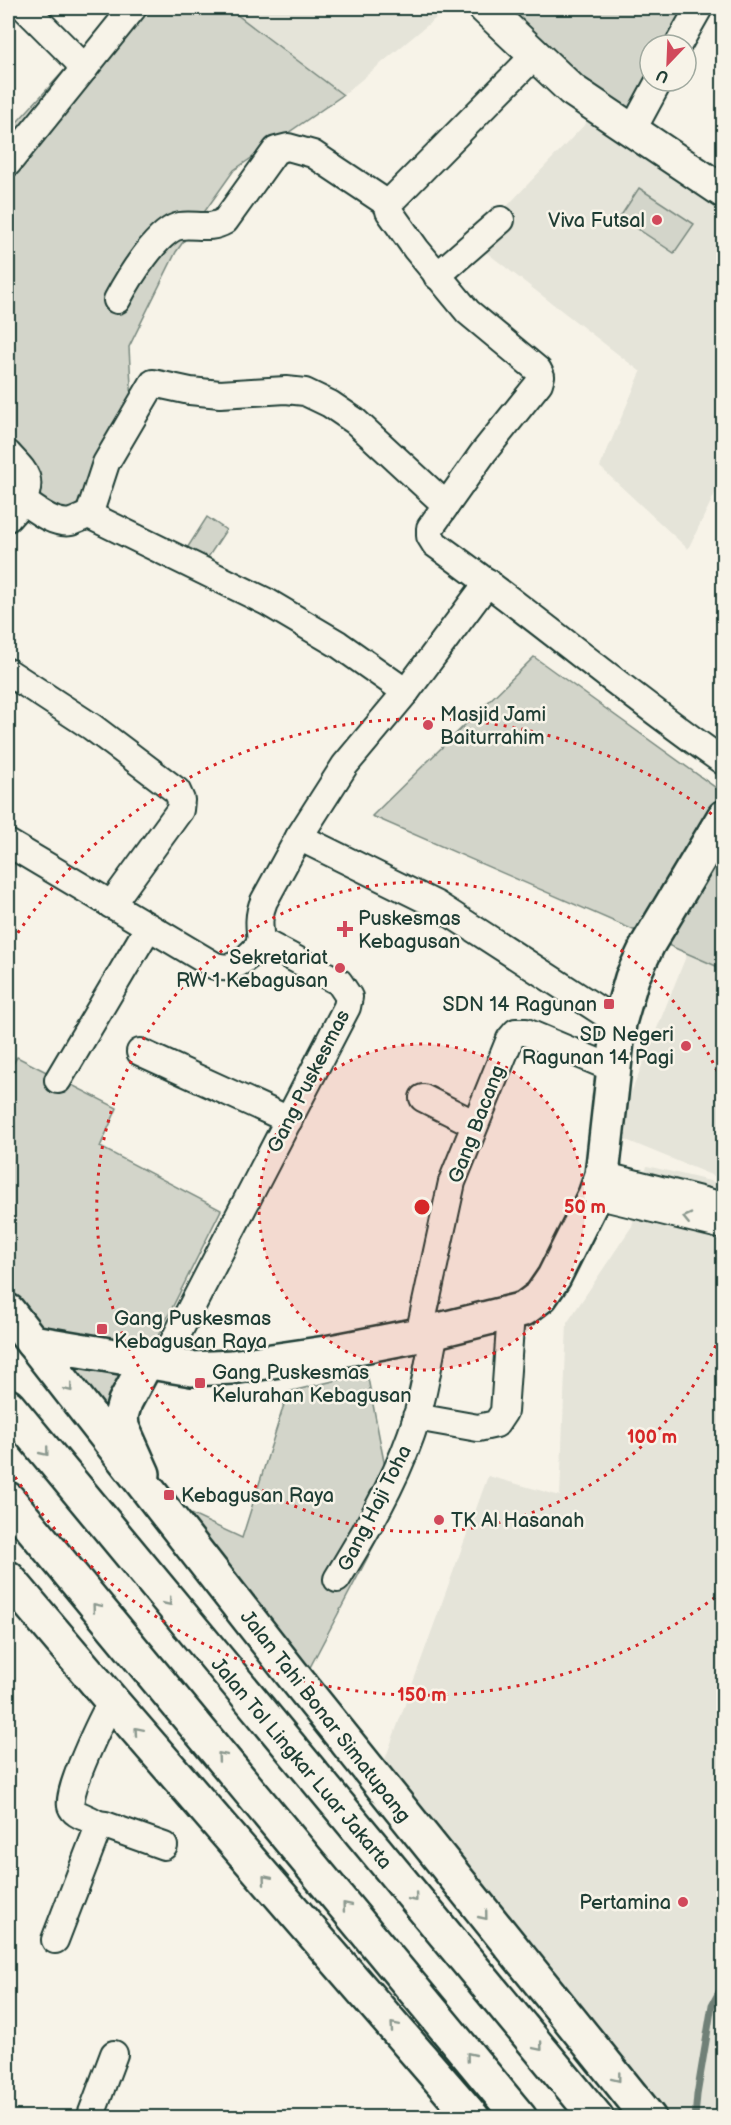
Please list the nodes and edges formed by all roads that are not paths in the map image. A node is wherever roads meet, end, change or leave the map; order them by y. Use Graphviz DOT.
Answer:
graph roads {
  1 [pos="25,8"];
  2 [pos="133,8"];
  3 [pos="485,8"];
  4 [pos="699,8"];
  5 [pos="685,33"];
  6 [pos="535,55"];
  7 [pos="85,68"];
  8 [pos="652,93"];
  9 [pos="632,130"];
  10 [pos="8,163"];
  11 [pos="723,192"];
  12 [pos="388,204"];
  13 [pos="501,220"];
  14 [pos="437,276"];
  15 [pos="117,300"];
  16 [pos="8,454"];
  17 [pos="446,505"];
  18 [pos="15,509"];
  19 [pos="89,514"];
  20 [pos="488,582"];
  21 [pos="8,672"];
  22 [pos="406,692"];
  23 [pos="723,762"];
  24 [pos="723,817"];
  25 [pos="299,837"];
  26 [pos="8,843"];
  27 [pos="111,905"];
  28 [pos="148,928"];
  29 [pos="261,941"];
  30 [pos="619,1023"];
  31 [pos="140,1052"];
  32 [pos="614,1069"];
  33 [pos="58,1080"];
  34 [pos="423,1098"];
  35 [pos="289,1120"];
  36 [pos="475,1124"];
  37 [pos="599,1185"];
  38 [pos="723,1206"];
  39 [pos="723,1226"];
  40 [pos="8,1311"];
  41 [pos="511,1312"];
  42 [pos="427,1333"];
  43 [pos="32,1342"];
  44 [pos="154,1362"];
  45 [pos="8,1407"];
  46 [pos="416,1417"];
  47 [pos="150,1490"];
  48 [pos="8,1499"];
  49 [pos="8,1578"];
  50 [pos="337,1579"];
  51 [pos="112,1701"];
  52 [pos="97,1824"];
  53 [pos="164,1846"];
  54 [pos="55,1940"];
  55 [pos="114,2054"];
  56 [pos="90,2118"];
  57 [pos="473,2118"];
  58 [pos="520,2118"];
  59 [pos="597,2118"];
  60 [pos="649,2118"];
  1 -- 7 [label="street"];
  2 -- 7 [label="street"];
  3 -- 6 [label="street"];
  4 -- 5 [label="street"];
  6 -- 9 [label="street"];
  6 -- 12 [label="street"];
  7 -- 10 [label="street"];
  8 -- 9 [label="street"];
  9 -- 11 [label="street"];
  12 -- 14 [label="street"];
  12 -- 15 [label="street"];
  13 -- 14 [label="street"];
  14 -- 17 [label="street"];
  16 -- 18 [label="street"];
  17 -- 19 [label="street"];
  17 -- 20 [label="street"];
  18 -- 19 [label="street"];
  19 -- 22 [label="street"];
  20 -- 22 [label="street"];
  20 -- 23 [label="street"];
  21 -- 27 [label="street"];
  22 -- 25 [label="street"];
  24 -- 30 [label="main road"];
  25 -- 29 [label="street"];
  25 -- 30 [label="street"];
  26 -- 27 [label="street"];
  27 -- 28 [label="street"];
  28 -- 29 [label="street"];
  28 -- 33 [label="street"];
  29 -- 35 [label="street, Gang Puskesmas"];
  30 -- 32 [label="main road"];
  31 -- 35 [label="street"];
  32 -- 36 [label="street, Gang Bacang"];
  32 -- 37 [label="main road"];
  34 -- 36 [label="street"];
  35 -- 44 [label="street, Gang Puskesmas"];
  36 -- 42 [label="street, Gang Bacang"];
  37 -- 38 [label="street"];
  39 -- 37 [label="street, one-way"];
  37 -- 41 [label="main road"];
  40 -- 43 [label="main road, Jalan Tahi Bonar Simatupang"];
  41 -- 42 [label="main road"];
  41 -- 46 [label="street"];
  42 -- 44 [label="main road"];
  42 -- 46 [label="street, Gang Haji Toha"];
  43 -- 44 [label="main road"];
  43 -- 47 [label="main road, Jalan Tahi Bonar Simatupang, one-way"];
  44 -- 47 [label="main road"];
  45 -- 59 [label="main road, Jalan Tol Lingkar Luar Jakarta, one-way"];
  46 -- 50 [label="street, Gang Haji Toha"];
  47 -- 60 [label="main road, Jalan Tahi Bonar Simatupang, one-way"];
  58 -- 48 [label="main road, one-way"];
  49 -- 51 [label="main road"];
  51 -- 52 [label="street"];
  57 -- 51 [label="main road, one-way"];
  52 -- 53 [label="street"];
  52 -- 54 [label="street"];
  55 -- 56 [label="street"];
}
